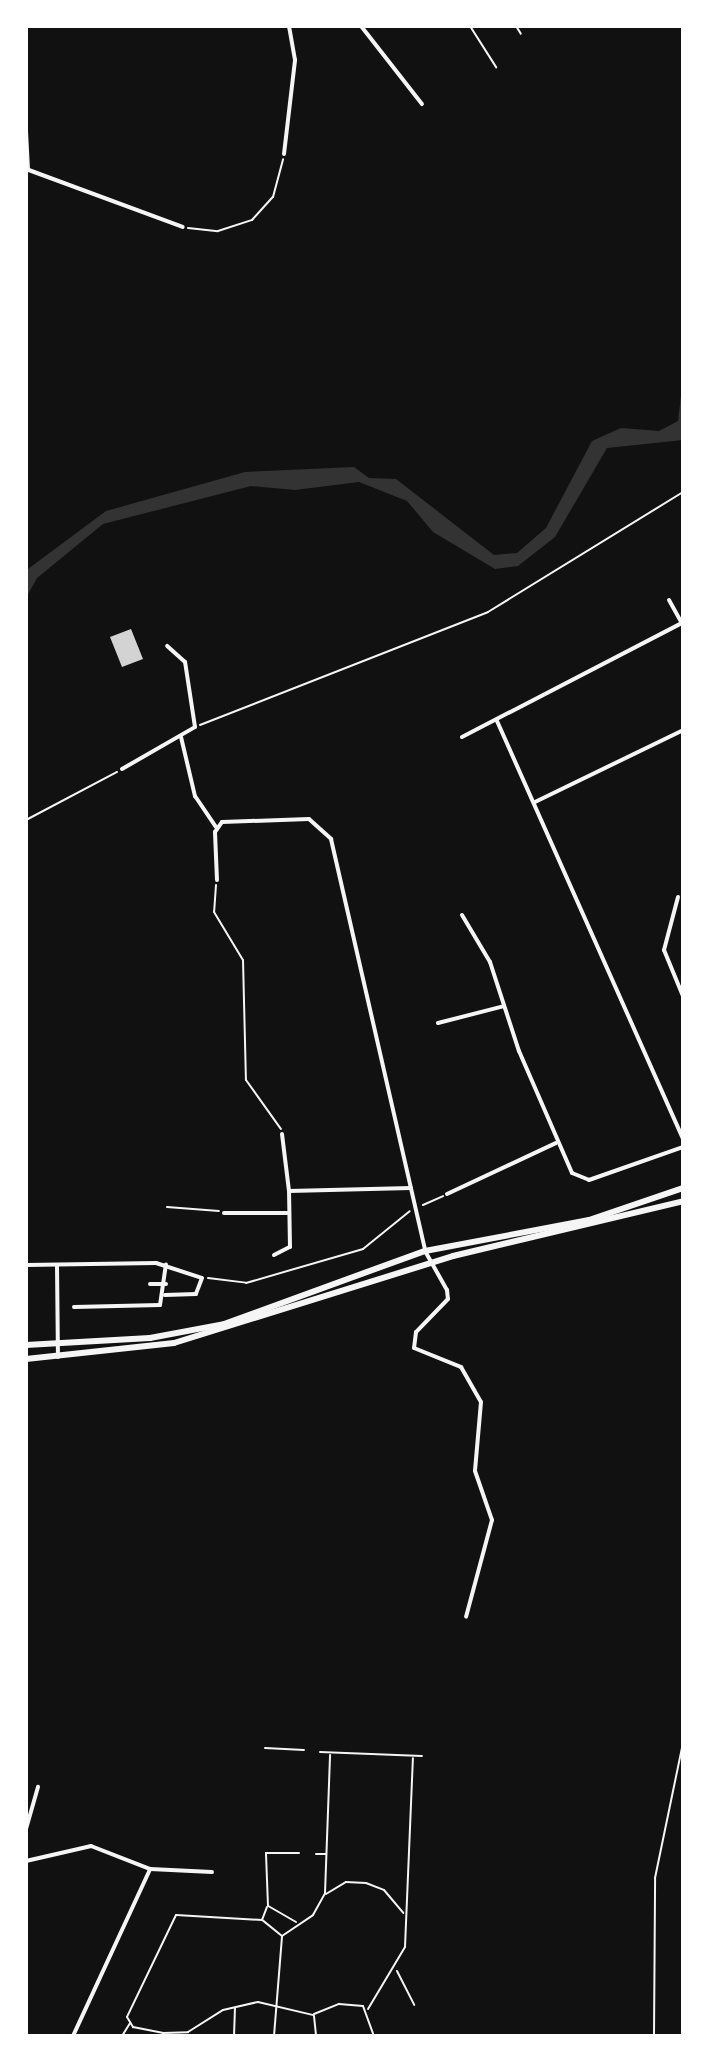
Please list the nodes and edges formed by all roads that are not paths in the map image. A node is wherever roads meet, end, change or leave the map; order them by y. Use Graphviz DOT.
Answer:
graph roads {
  1 [pos="289,26"];
  2 [pos="361,26"];
  3 [pos="470,26"];
  4 [pos="516,26"];
  5 [pos="521,34"];
  6 [pos="496,67"];
  7 [pos="422,104"];
  8 [pos="26,112"];
  9 [pos="284,154"];
  10 [pos="27,170"];
  11 [pos="183,227"];
  12 [pos="669,600"];
  13 [pos="682,624"];
  14 [pos="167,646"];
  15 [pos="497,721"];
  16 [pos="683,730"];
  17 [pos="181,737"];
  18 [pos="462,737"];
  19 [pos="122,769"];
  20 [pos="535,802"];
  21 [pos="216,827"];
  22 [pos="217,880"];
  23 [pos="678,897"];
  24 [pos="462,915"];
  25 [pos="683,996"];
  26 [pos="504,1006"];
  27 [pos="438,1023"];
  28 [pos="282,1134"];
  29 [pos="683,1139"];
  30 [pos="556,1143"];
  31 [pos="683,1147"];
  32 [pos="411,1188"];
  33 [pos="683,1188"];
  34 [pos="289,1191"];
  35 [pos="447,1194"];
  36 [pos="683,1201"];
  37 [pos="224,1213"];
  38 [pos="289,1213"];
  39 [pos="425,1251"];
  40 [pos="274,1255"];
  41 [pos="429,1263"];
  42 [pos="166,1264"];
  43 [pos="26,1265"];
  44 [pos="57,1265"];
  45 [pos="150,1284"];
  46 [pos="166,1284"];
  47 [pos="165,1295"];
  48 [pos="74,1307"];
  49 [pos="58,1344"];
  50 [pos="26,1345"];
  51 [pos="58,1357"];
  52 [pos="26,1359"];
  53 [pos="466,1617"];
  54 [pos="38,1787"];
  55 [pos="26,1829"];
  56 [pos="26,1861"];
  57 [pos="150,1869"];
  58 [pos="212,1872"];
  59 [pos="73,2036"];
  1 -- 9 [label="street"];
  2 -- 7 [label="street"];
  3 -- 6 [label="lane"];
  4 -- 5 [label="lane"];
  8 -- 10 [label="lane"];
  10 -- 11 [label="street"];
  12 -- 13 [label="street"];
  13 -- 15 [label="street"];
  14 -- 17 [label="street"];
  15 -- 18 [label="street"];
  15 -- 20 [label="street"];
  16 -- 20 [label="street"];
  17 -- 19 [label="street"];
  17 -- 21 [label="street"];
  20 -- 29 [label="street"];
  21 -- 22 [label="street"];
  21 -- 32 [label="street"];
  23 -- 25 [label="street"];
  24 -- 26 [label="street"];
  26 -- 27 [label="street"];
  26 -- 30 [label="street"];
  28 -- 34 [label="street"];
  30 -- 31 [label="street"];
  30 -- 35 [label="street"];
  32 -- 34 [label="street"];
  32 -- 39 [label="street"];
  33 -- 39 [label="main road"];
  34 -- 38 [label="street"];
  36 -- 41 [label="main road"];
  37 -- 38 [label="street"];
  38 -- 40 [label="street"];
  39 -- 41 [label="street"];
  39 -- 49 [label="main road"];
  41 -- 51 [label="main road"];
  41 -- 53 [label="street"];
  42 -- 44 [label="street"];
  42 -- 46 [label="street"];
  42 -- 47 [label="street"];
  43 -- 44 [label="street"];
  44 -- 49 [label="street"];
  45 -- 46 [label="street"];
  46 -- 47 [label="street"];
  47 -- 48 [label="street"];
  49 -- 50 [label="main road"];
  49 -- 51 [label="street"];
  51 -- 52 [label="main road"];
  54 -- 55 [label="street"];
  56 -- 57 [label="street"];
  57 -- 58 [label="street"];
  57 -- 59 [label="street"];
}
